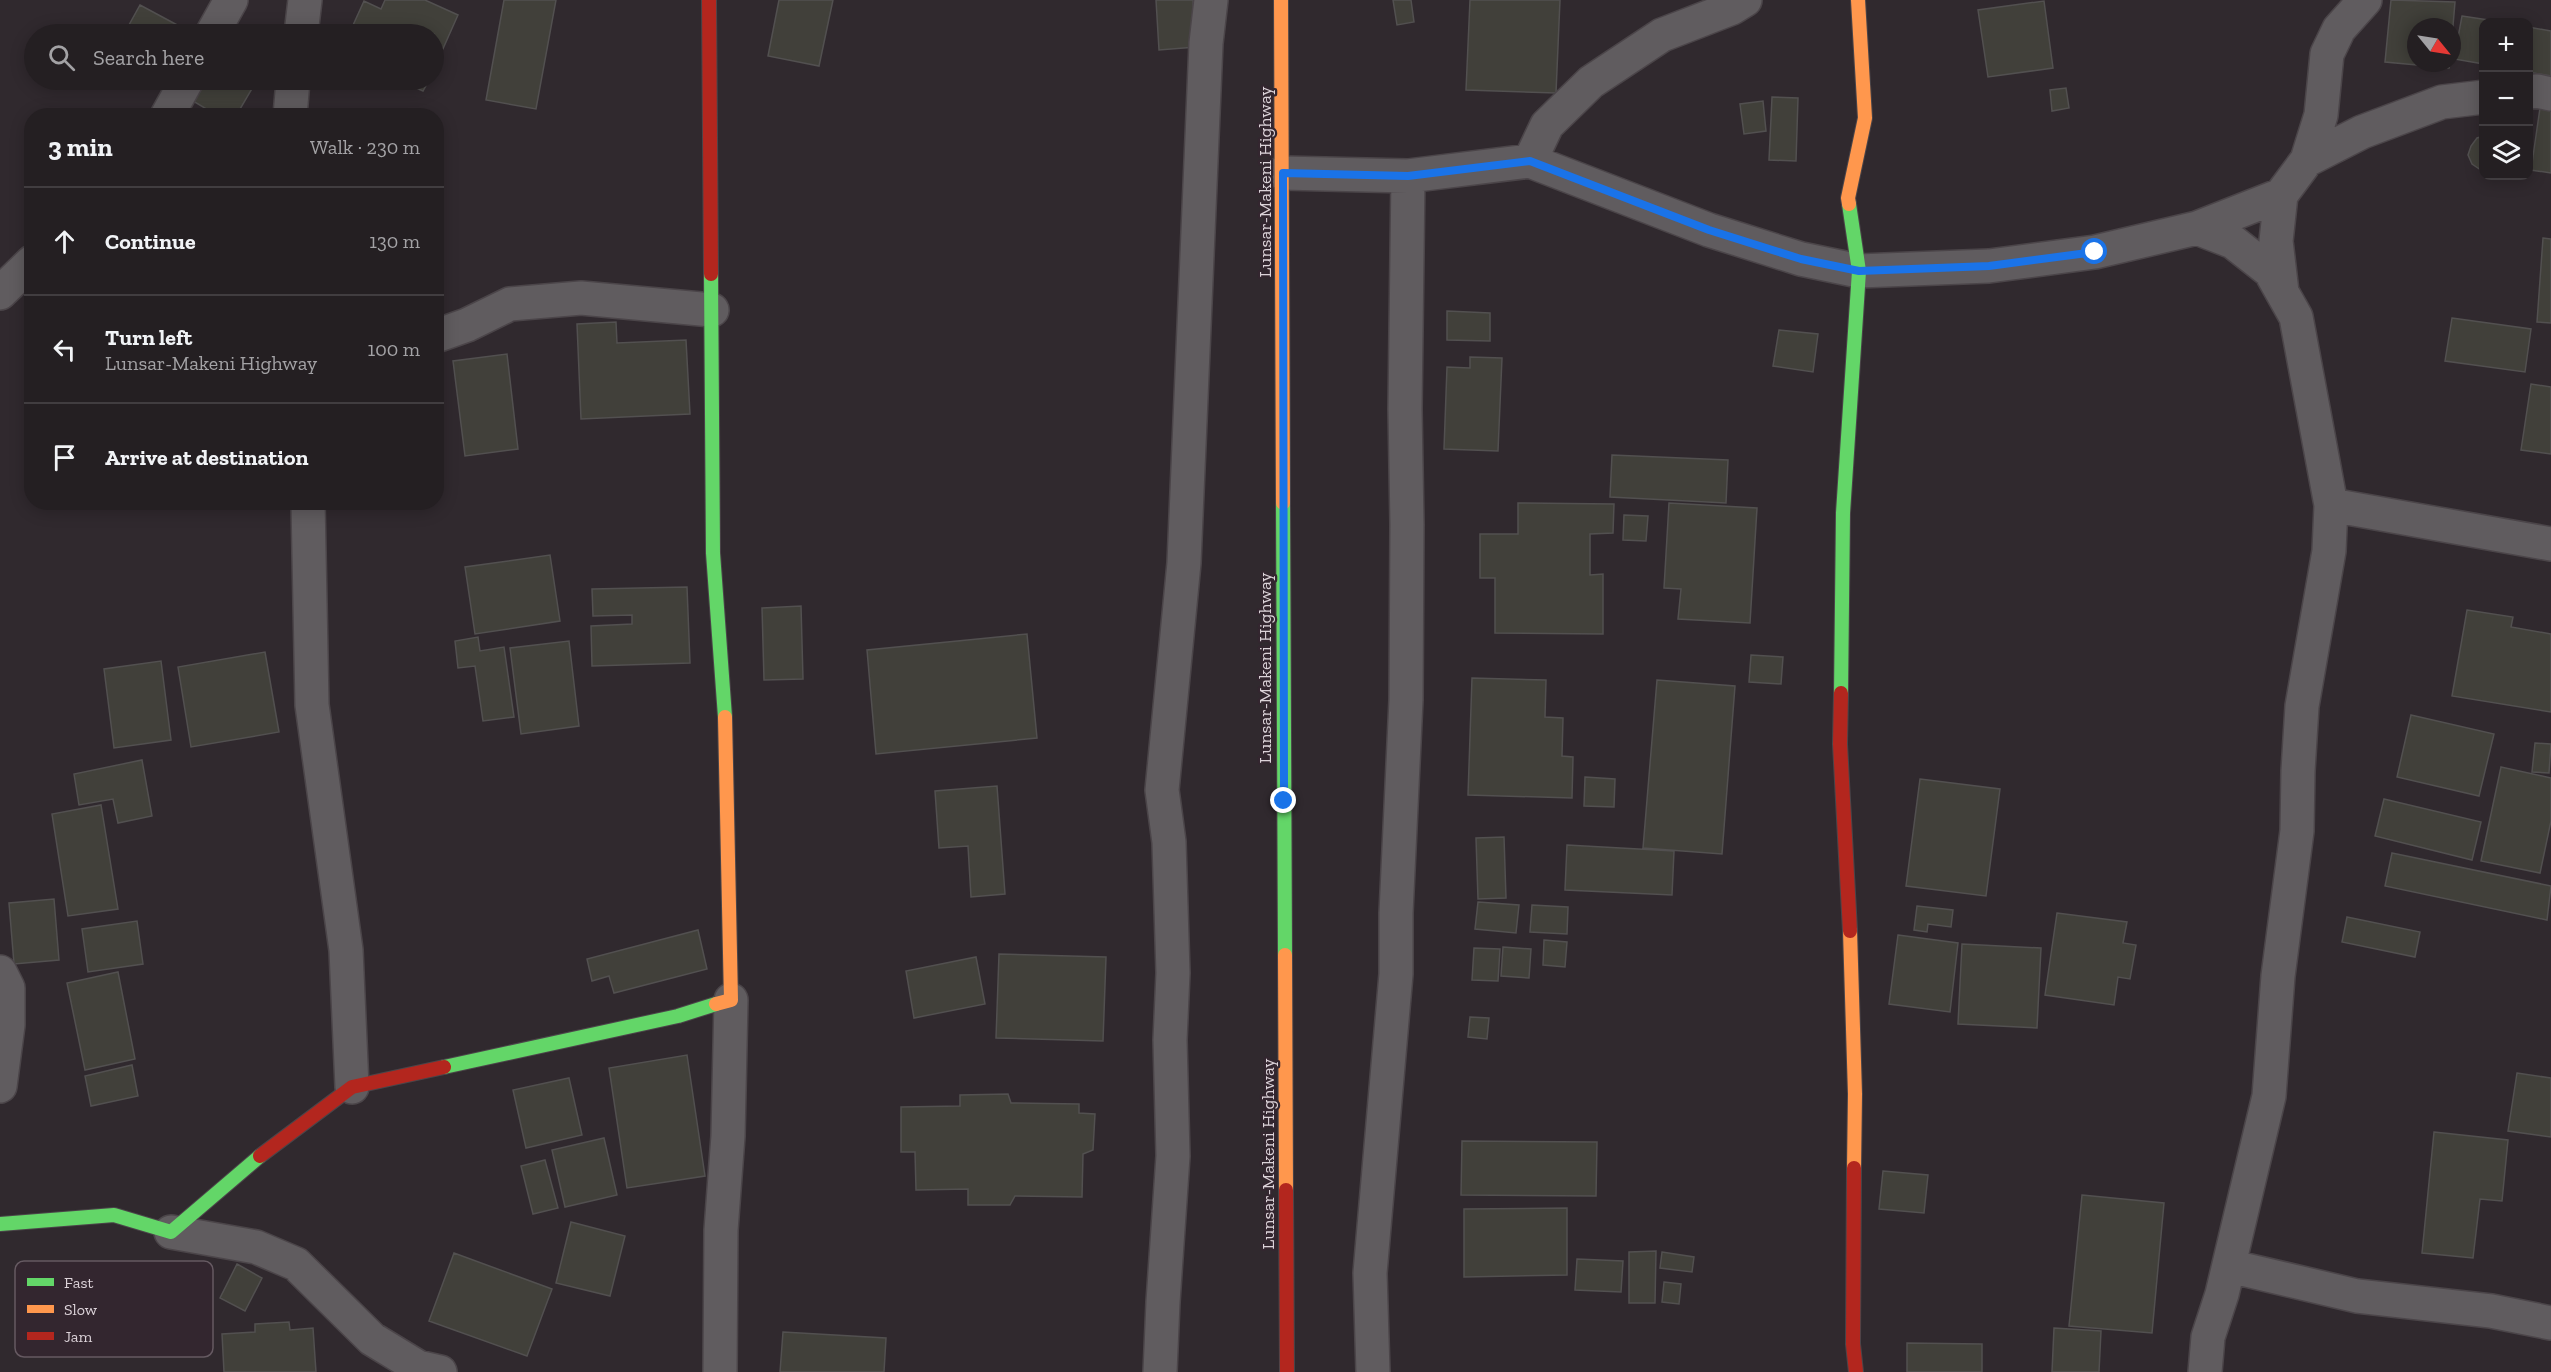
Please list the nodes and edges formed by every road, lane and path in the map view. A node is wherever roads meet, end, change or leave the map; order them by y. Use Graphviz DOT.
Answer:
graph roads {
  1 [pos="231,0"];
  2 [pos="305,0"];
  3 [pos="709,0"];
  4 [pos="1211,0"];
  5 [pos="1281,0"];
  6 [pos="1745,0"];
  7 [pos="1857,0"];
  8 [pos="2365,0"];
  9 [pos="218,24"];
  10 [pos="303,24"];
  11 [pos="181,90"];
  12 [pos="292,90"];
  13 [pos="2533,92"];
  14 [pos="2551,94"];
  15 [pos="2479,98"];
  16 [pos="171,108"];
  17 [pos="291,108"];
  18 [pos="2307,160"];
  19 [pos="1530,161"];
  20 [pos="1283,173"];
  21 [pos="1408,176"];
  22 [pos="2281,195"];
  23 [pos="2197,228"];
  24 [pos="1859,271"];
  25 [pos="2282,292"];
  26 [pos="711,310"];
  27 [pos="444,333"];
  28 [pos="2331,505"];
  29 [pos="308,510"];
  30 [pos="2551,544"];
  31 [pos="0,972"];
  32 [pos="731,1000"];
  33 [pos="0,1086"];
  34 [pos="352,1088"];
  35 [pos="0,1224"];
  36 [pos="171,1232"];
  37 [pos="2229,1266"];
  38 [pos="2551,1323"];
  39 [pos="440,1372"];
  40 [pos="720,1372"];
  41 [pos="1160,1372"];
  42 [pos="1287,1372"];
  43 [pos="1373,1372"];
  44 [pos="1856,1372"];
  45 [pos="2205,1372"];
  1 -- 9 [label="street"];
  2 -- 10 [label="street"];
  3 -- 26 [label="street"];
  4 -- 41 [label="street"];
  5 -- 20 [label="street, Lunsar-Makeni Highway"];
  6 -- 19 [label="street"];
  7 -- 24 [label="street"];
  8 -- 18 [label="street"];
  11 -- 16 [label="street"];
  12 -- 17 [label="street"];
  13 -- 14 [label="street"];
  15 -- 18 [label="street"];
  18 -- 22 [label="street"];
  19 -- 21 [label="street"];
  19 -- 24 [label="street"];
  20 -- 21 [label="street"];
  20 -- 42 [label="street, Lunsar-Makeni Highway"];
  21 -- 43 [label="street"];
  22 -- 23 [label="street"];
  22 -- 25 [label="street"];
  23 -- 24 [label="street"];
  23 -- 25 [label="street"];
  24 -- 44 [label="street"];
  25 -- 28 [label="street"];
  26 -- 27 [label="street"];
  26 -- 32 [label="street"];
  28 -- 30 [label="street"];
  28 -- 37 [label="street"];
  29 -- 34 [label="street"];
  31 -- 33 [label="street"];
  32 -- 34 [label="street"];
  32 -- 40 [label="street"];
  34 -- 36 [label="street"];
  35 -- 36 [label="street"];
  36 -- 39 [label="street"];
  37 -- 38 [label="street"];
  37 -- 45 [label="street"];
}
